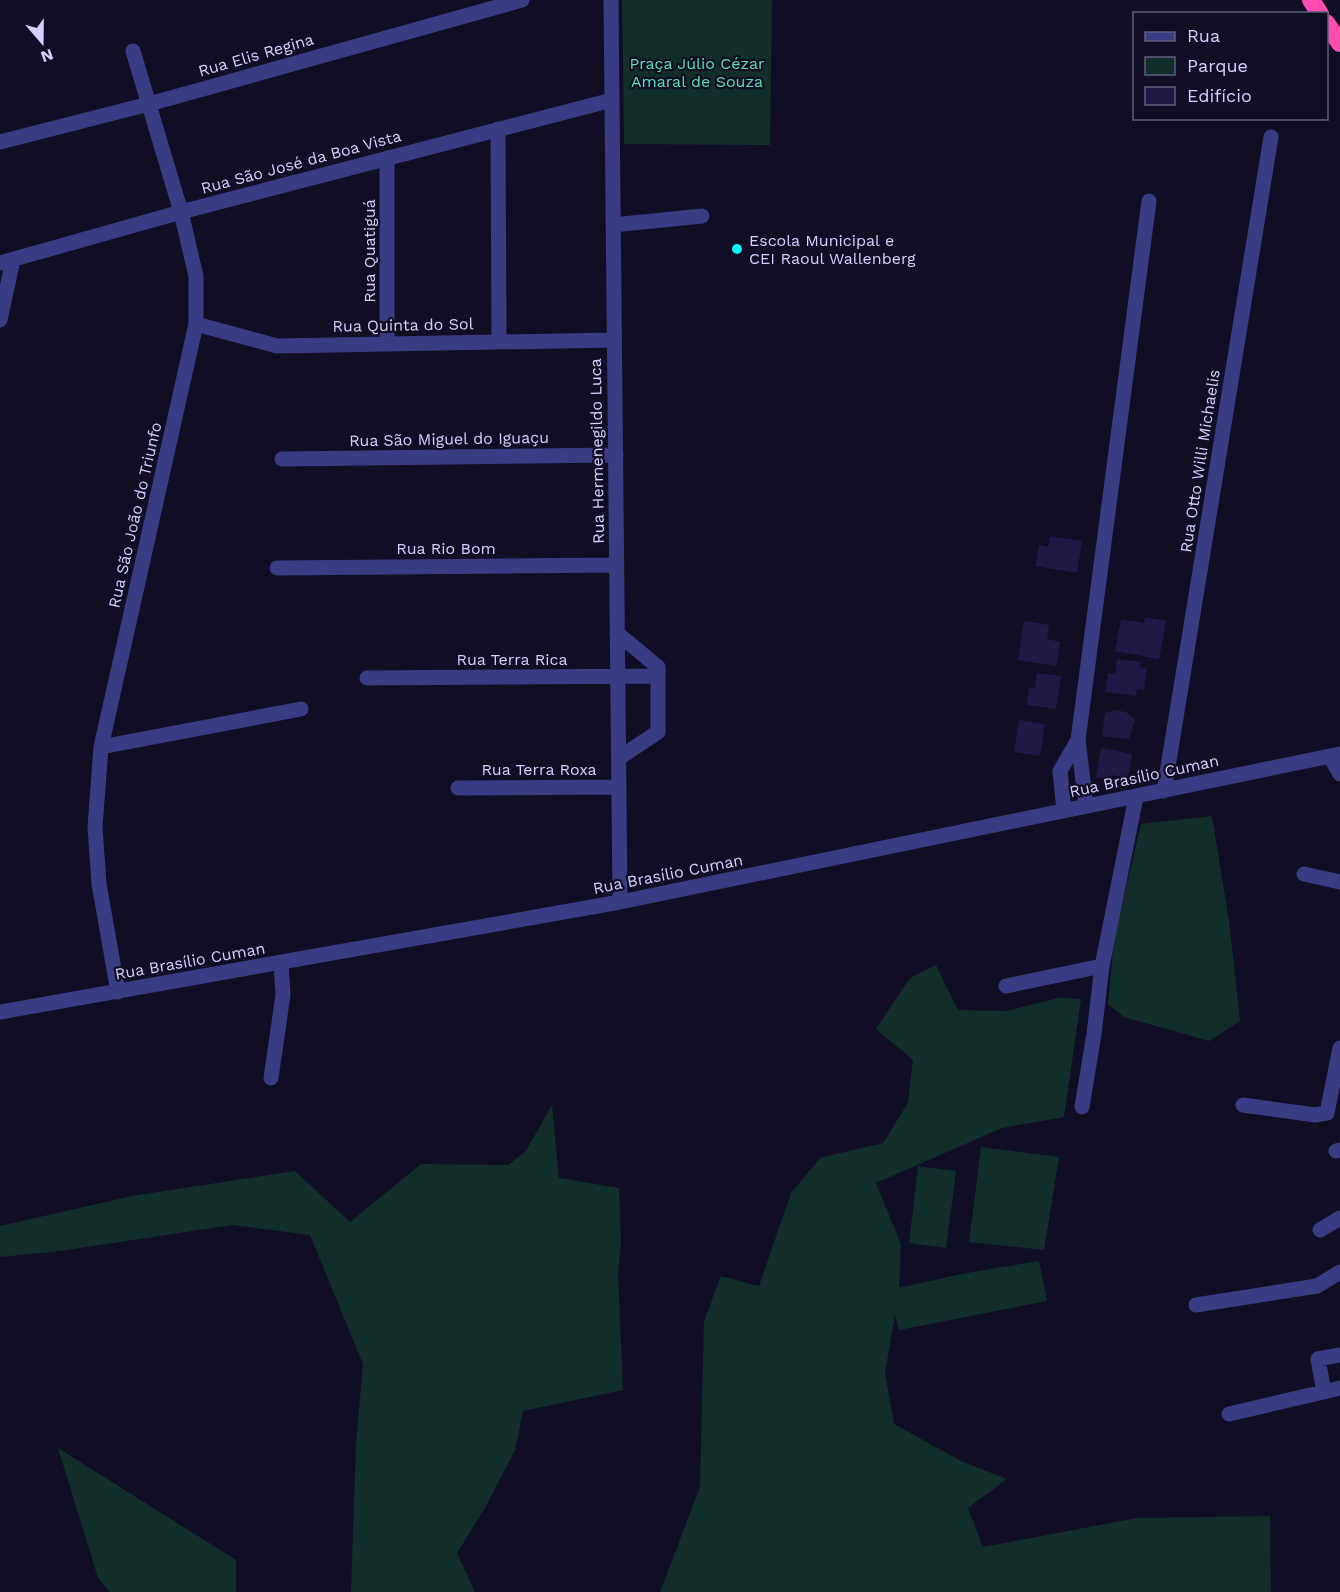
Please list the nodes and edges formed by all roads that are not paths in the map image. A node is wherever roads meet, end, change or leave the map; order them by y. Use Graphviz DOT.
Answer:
graph roads {
  1 [pos="522,0"];
  2 [pos="611,0"];
  3 [pos="1328,25"];
  4 [pos="1340,43"];
  5 [pos="133,51"];
  6 [pos="612,100"];
  7 [pos="149,104"];
  8 [pos="498,129"];
  9 [pos="1271,137"];
  10 [pos="0,142"];
  11 [pos="387,158"];
  12 [pos="1149,201"];
  13 [pos="181,212"];
  14 [pos="702,216"];
  15 [pos="613,225"];
  16 [pos="7,262"];
  17 [pos="0,320"];
  18 [pos="196,324"];
  19 [pos="614,340"];
  20 [pos="499,342"];
  21 [pos="387,344"];
  22 [pos="616,455"];
  23 [pos="282,459"];
  24 [pos="617,565"];
  25 [pos="276,568"];
  26 [pos="617,633"];
  27 [pos="618,676"];
  28 [pos="658,676"];
  29 [pos="367,678"];
  30 [pos="301,709"];
  31 [pos="1078,740"];
  32 [pos="102,747"];
  33 [pos="1335,755"];
  34 [pos="619,758"];
  35 [pos="1340,774"];
  36 [pos="619,787"];
  37 [pos="458,788"];
  38 [pos="1164,791"];
  39 [pos="1136,796"];
  40 [pos="1086,806"];
  41 [pos="1064,811"];
  42 [pos="1304,874"];
  43 [pos="1340,882"];
  44 [pos="620,902"];
  45 [pos="281,963"];
  46 [pos="1102,966"];
  47 [pos="1006,986"];
  48 [pos="118,992"];
  49 [pos="0,1012"];
  50 [pos="1340,1048"];
  51 [pos="271,1078"];
  52 [pos="1243,1105"];
  53 [pos="1082,1107"];
  54 [pos="1340,1218"];
  55 [pos="1320,1230"];
  56 [pos="1340,1272"];
  57 [pos="1196,1305"];
  58 [pos="1340,1355"];
  59 [pos="1340,1388"];
  60 [pos="1324,1392"];
  61 [pos="1229,1414"];
  1 -- 7 [label="street, Rua Elis Regina"];
  2 -- 6 [label="street, Rua Hermenegildo Luca"];
  3 -- 4 [label="highway"];
  5 -- 7 [label="street, Rua São João do Triunfo"];
  6 -- 8 [label="street, Rua São José da Boa Vista"];
  6 -- 15 [label="street, Rua Hermenegildo Luca"];
  7 -- 10 [label="street, Rua Elis Regina"];
  7 -- 13 [label="street, Rua São João do Triunfo"];
  8 -- 11 [label="street, Rua São José da Boa Vista"];
  8 -- 20 [label="street"];
  9 -- 38 [label="street, Rua Otto Willi Michaelis"];
  11 -- 13 [label="street, Rua São José da Boa Vista"];
  11 -- 21 [label="street, Rua Quatiguá"];
  12 -- 31 [label="street"];
  13 -- 16 [label="street, Rua São José da Boa Vista"];
  13 -- 18 [label="street, Rua São João do Triunfo"];
  14 -- 15 [label="street"];
  15 -- 19 [label="street, Rua Hermenegildo Luca"];
  16 -- 17 [label="street"];
  18 -- 21 [label="street, Rua Quinta do Sol"];
  18 -- 32 [label="street, Rua São João do Triunfo"];
  19 -- 20 [label="street, Rua Quinta do Sol"];
  19 -- 22 [label="street, Rua Hermenegildo Luca"];
  20 -- 21 [label="street, Rua Quinta do Sol"];
  22 -- 23 [label="street, Rua São Miguel do Iguaçu"];
  22 -- 24 [label="street, Rua Hermenegildo Luca"];
  24 -- 25 [label="street, Rua Rio Bom"];
  24 -- 26 [label="street, Rua Hermenegildo Luca"];
  26 -- 27 [label="street, Rua Hermenegildo Luca"];
  26 -- 28 [label="street"];
  27 -- 28 [label="street, Rua Terra Rica"];
  27 -- 29 [label="street, Rua Terra Rica"];
  27 -- 34 [label="street, Rua Hermenegildo Luca"];
  28 -- 34 [label="street"];
  30 -- 32 [label="street"];
  31 -- 40 [label="street"];
  31 -- 41 [label="street"];
  32 -- 48 [label="street, Rua São João do Triunfo"];
  33 -- 35 [label="street"];
  33 -- 38 [label="street, Rua Brasílio Cuman"];
  34 -- 36 [label="street, Rua Hermenegildo Luca"];
  36 -- 37 [label="street, Rua Terra Roxa"];
  36 -- 44 [label="street, Rua Hermenegildo Luca"];
  38 -- 39 [label="street, Rua Brasílio Cuman"];
  39 -- 40 [label="street, Rua Brasílio Cuman"];
  39 -- 46 [label="street"];
  40 -- 41 [label="street, Rua Brasílio Cuman"];
  41 -- 44 [label="street, Rua Brasílio Cuman"];
  42 -- 43 [label="street"];
  44 -- 45 [label="street, Rua Brasílio Cuman"];
  45 -- 48 [label="street, Rua Brasílio Cuman"];
  45 -- 51 [label="street"];
  46 -- 47 [label="street"];
  46 -- 53 [label="street"];
  48 -- 49 [label="street, Rua Brasílio Cuman"];
  50 -- 52 [label="street"];
  54 -- 55 [label="street"];
  56 -- 57 [label="street"];
  58 -- 60 [label="street"];
  59 -- 60 [label="street"];
  60 -- 61 [label="street"];
}
